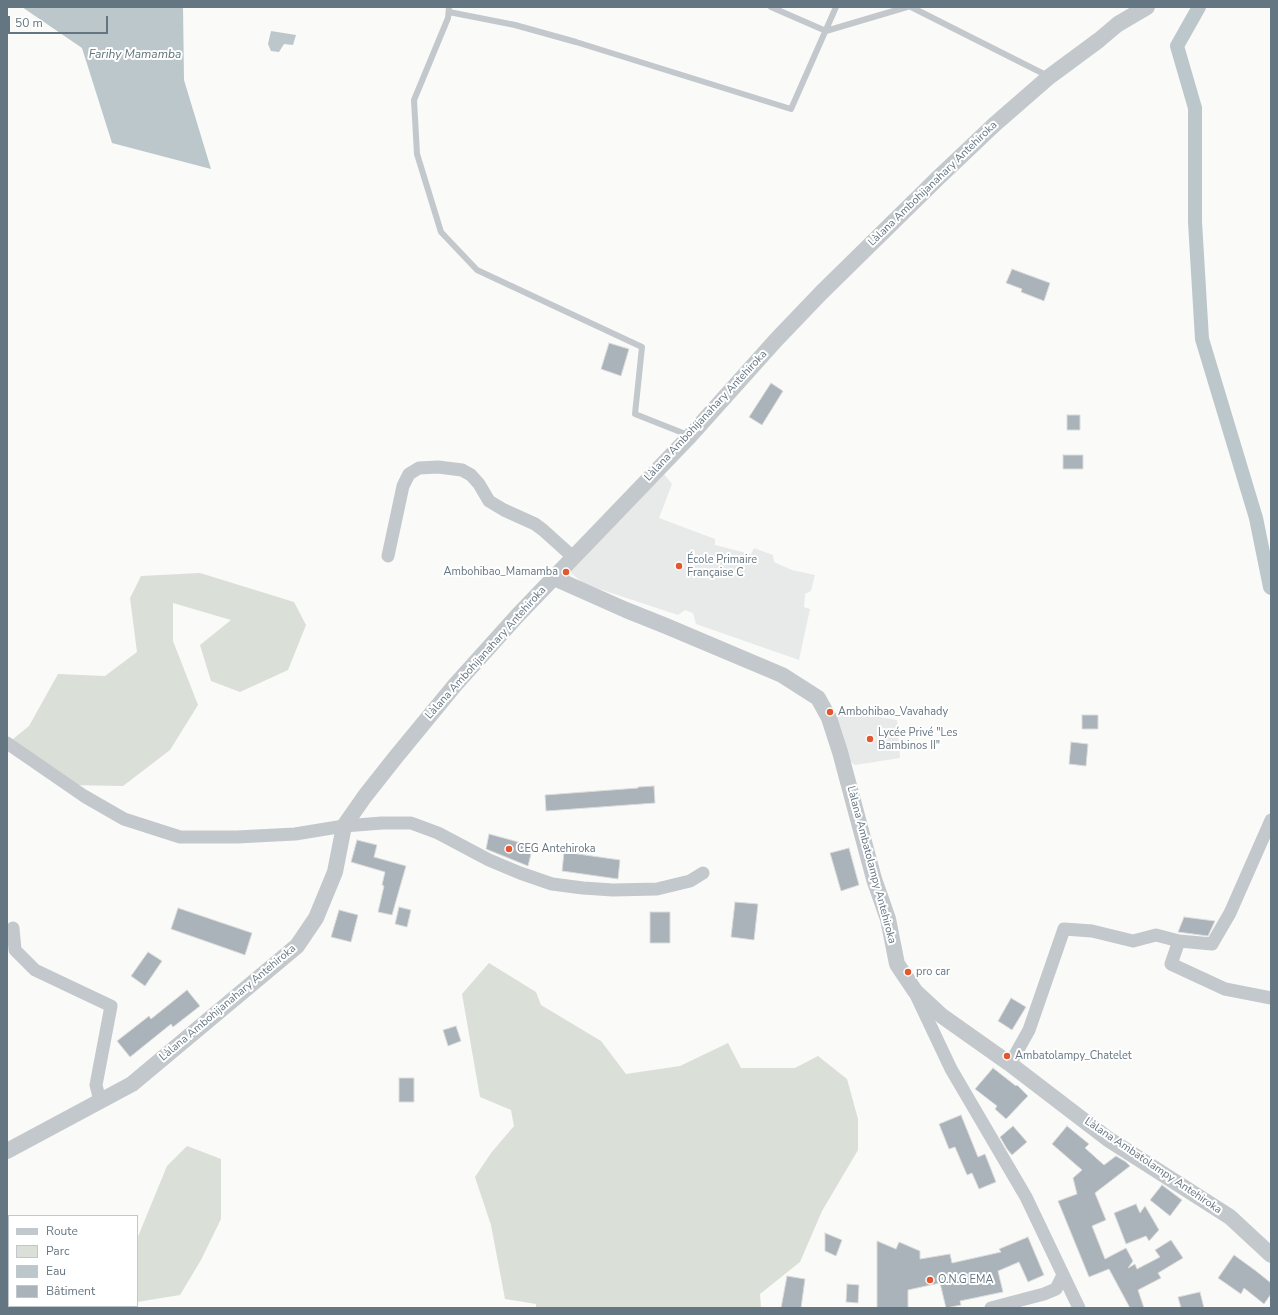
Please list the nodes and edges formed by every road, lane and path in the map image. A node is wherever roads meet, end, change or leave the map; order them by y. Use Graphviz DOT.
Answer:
graph roads {
  1 [pos="771,7"];
  2 [pos="836,7"];
  3 [pos="907,7"];
  4 [pos="911,7"];
  5 [pos="1147,7"];
  6 [pos="449,10"];
  7 [pos="826,31"];
  8 [pos="1049,77"];
  9 [pos="690,436"];
  10 [pos="388,556"];
  11 [pos="573,557"];
  12 [pos="554,578"];
  13 [pos="7,743"];
  14 [pos="1271,820"];
  15 [pos="344,826"];
  16 [pos="703,873"];
  17 [pos="12,928"];
  18 [pos="1179,941"];
  19 [pos="915,991"];
  20 [pos="1271,998"];
  21 [pos="1010,1064"];
  22 [pos="100,1101"];
  23 [pos="7,1150"];
  24 [pos="1271,1255"];
  25 [pos="1063,1275"];
  26 [pos="991,1308"];
  27 [pos="1079,1308"];
  1 -- 7 [label="lane"];
  2 -- 7 [label="lane"];
  3 -- 7 [label="lane"];
  4 -- 8 [label="lane"];
  5 -- 8 [label="street, Làlana Ambohijanahary Antehiroka"];
  6 -- 7 [label="lane"];
  6 -- 9 [label="lane"];
  8 -- 9 [label="street, Làlana Ambohijanahary Antehiroka"];
  9 -- 11 [label="street, Làlana Ambohijanahary Antehiroka"];
  10 -- 11 [label="street"];
  11 -- 12 [label="street, Làlana Ambohijanahary Antehiroka"];
  12 -- 15 [label="street, Làlana Ambohijanahary Antehiroka"];
  12 -- 19 [label="street, Làlana Ambatolampy Antehiroka"];
  13 -- 15 [label="street"];
  14 -- 18 [label="street"];
  15 -- 16 [label="street"];
  15 -- 22 [label="street, Làlana Ambohijanahary Antehiroka"];
  17 -- 22 [label="street"];
  18 -- 20 [label="street"];
  18 -- 21 [label="street"];
  19 -- 21 [label="street, Làlana Ambatolampy Antehiroka"];
  19 -- 25 [label="street"];
  21 -- 24 [label="street, Làlana Ambatolampy Antehiroka"];
  22 -- 23 [label="street, Làlana Ambohijanahary Antehiroka"];
  25 -- 26 [label="street"];
  25 -- 27 [label="street"];
}
